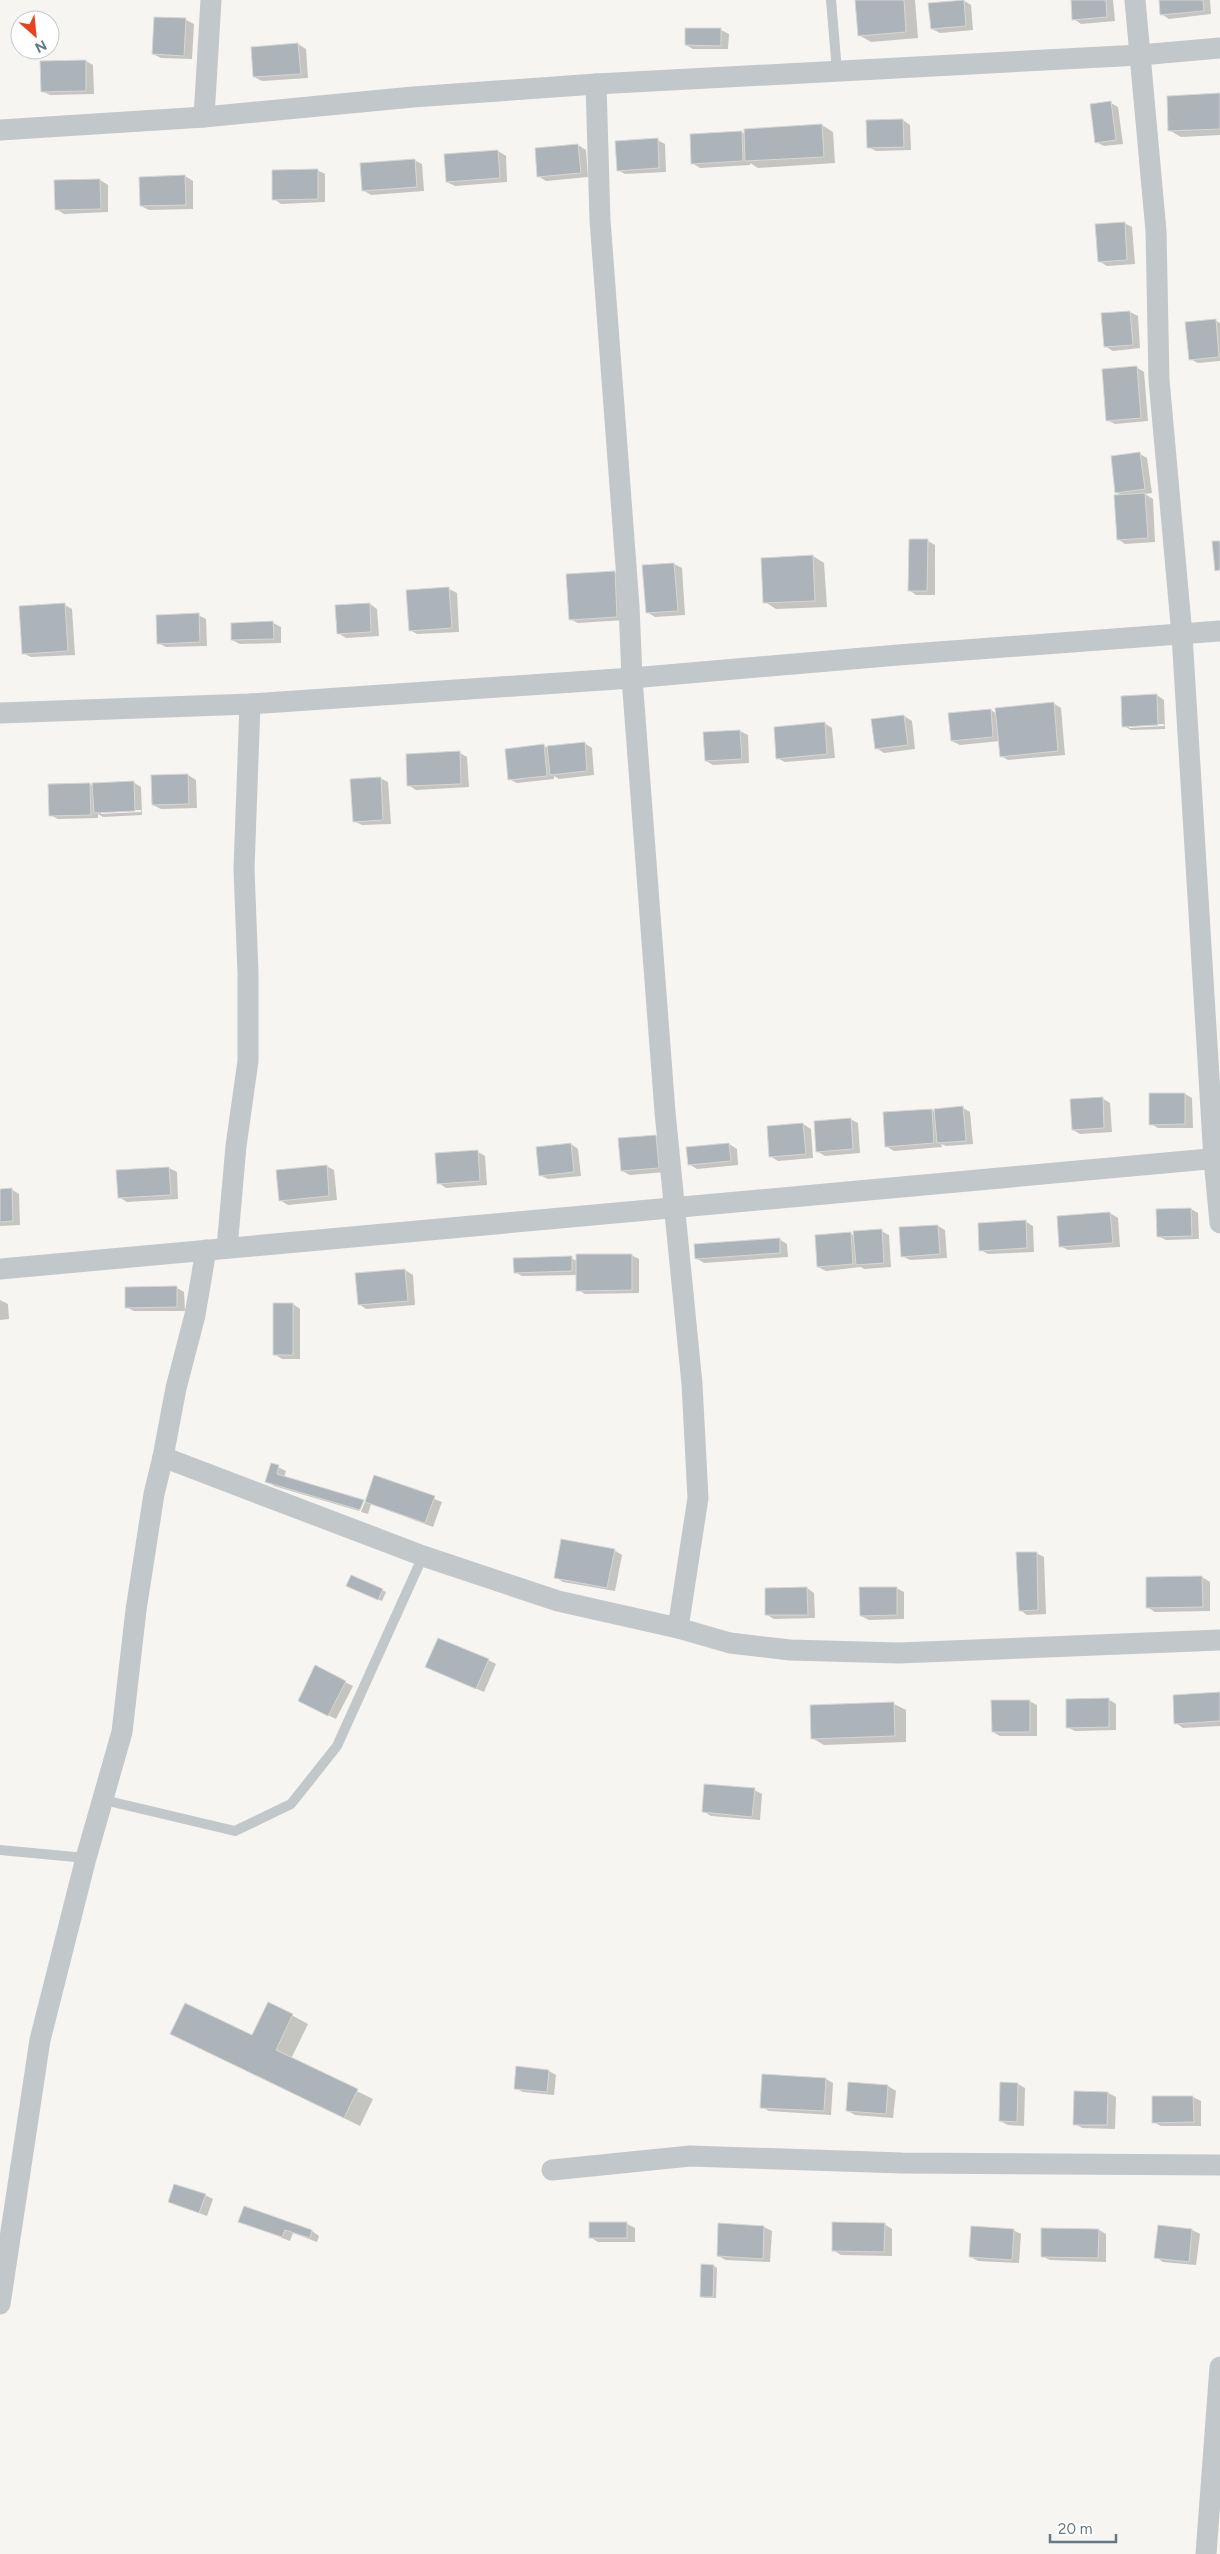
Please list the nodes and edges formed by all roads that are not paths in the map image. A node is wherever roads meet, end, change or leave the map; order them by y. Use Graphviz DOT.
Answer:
graph roads {
  1 [pos="211,0"];
  2 [pos="831,0"];
  3 [pos="1135,0"];
  4 [pos="1220,48"];
  5 [pos="1140,55"];
  6 [pos="837,71"];
  7 [pos="596,84"];
  8 [pos="204,117"];
  9 [pos="0,130"];
  10 [pos="1220,631"];
  11 [pos="1182,635"];
  12 [pos="632,678"];
  13 [pos="250,704"];
  14 [pos="0,713"];
  15 [pos="1217,1158"];
  16 [pos="675,1206"];
  17 [pos="1220,1223"];
  18 [pos="216,1249"];
  19 [pos="0,1269"];
  20 [pos="163,1457"];
  21 [pos="423,1556"];
  22 [pos="678,1628"];
  23 [pos="1220,1640"];
  24 [pos="104,1800"];
  25 [pos="0,1850"];
  26 [pos="86,1858"];
  27 [pos="1220,2165"];
  28 [pos="552,2170"];
  29 [pos="0,2304"];
  30 [pos="1220,2367"];
  31 [pos="1206,2554"];
  1 -- 8 [label="street"];
  2 -- 6 [label="lane"];
  3 -- 5 [label="street"];
  4 -- 5 [label="street"];
  5 -- 6 [label="street"];
  5 -- 11 [label="street"];
  6 -- 7 [label="street"];
  7 -- 8 [label="street"];
  7 -- 12 [label="street"];
  8 -- 9 [label="street"];
  10 -- 11 [label="street"];
  11 -- 12 [label="street"];
  11 -- 15 [label="street"];
  12 -- 13 [label="street"];
  12 -- 16 [label="street"];
  13 -- 14 [label="street"];
  13 -- 18 [label="street"];
  15 -- 16 [label="street"];
  15 -- 17 [label="street"];
  16 -- 18 [label="street"];
  16 -- 22 [label="street"];
  18 -- 19 [label="street"];
  18 -- 20 [label="street"];
  20 -- 21 [label="street"];
  20 -- 24 [label="street"];
  21 -- 22 [label="street"];
  21 -- 24 [label="lane"];
  22 -- 23 [label="street"];
  24 -- 26 [label="street"];
  25 -- 26 [label="lane"];
  26 -- 29 [label="street"];
  27 -- 28 [label="street"];
  30 -- 31 [label="street"];
}
